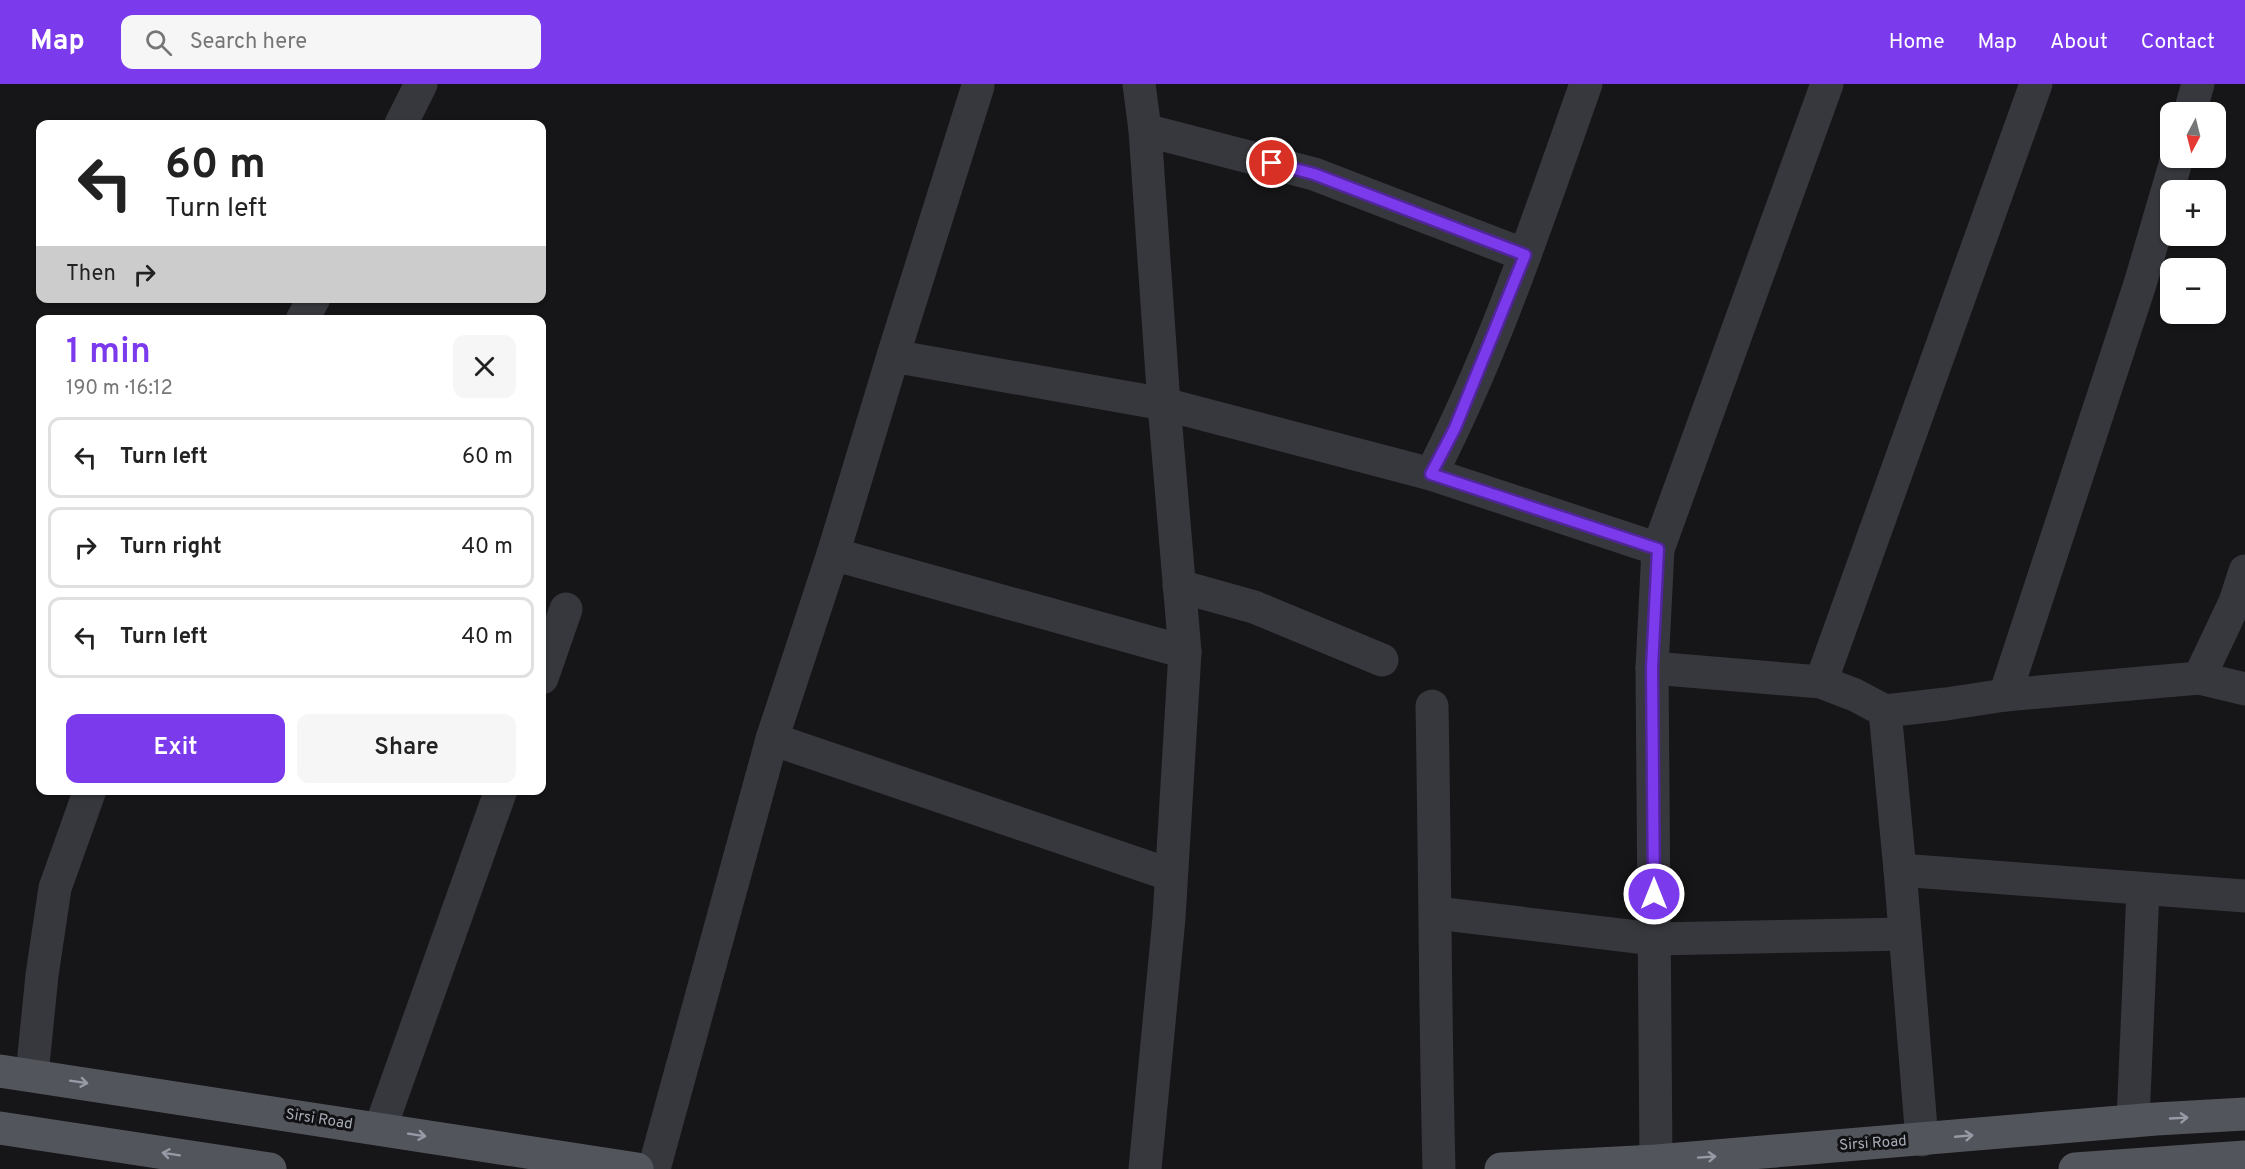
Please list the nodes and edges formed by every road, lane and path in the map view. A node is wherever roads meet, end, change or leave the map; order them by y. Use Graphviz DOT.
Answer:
graph roads {
  1 [pos="421,84"];
  2 [pos="1139,84"];
  3 [pos="1586,84"];
  4 [pos="1827,84"];
  5 [pos="2036,84"];
  6 [pos="2198,84"];
  7 [pos="978,86"];
  8 [pos="2193,102"];
  9 [pos="403,120"];
  10 [pos="1145,130"];
  11 [pos="2174,168"];
  12 [pos="1525,255"];
  13 [pos="892,356"];
  14 [pos="1164,404"];
  15 [pos="1431,474"];
  16 [pos="1658,549"];
  17 [pos="833,554"];
  18 [pos="2245,571"];
  19 [pos="1179,586"];
  20 [pos="566,609"];
  21 [pos="1185,652"];
  22 [pos="1382,660"];
  23 [pos="546,666"];
  24 [pos="1652,668"];
  25 [pos="2199,678"];
  26 [pos="1821,682"];
  27 [pos="2245,689"];
  28 [pos="2005,694"];
  29 [pos="1432,706"];
  30 [pos="1885,711"];
  31 [pos="772,739"];
  32 [pos="88,795"];
  33 [pos="499,795"];
  34 [pos="1900,870"];
  35 [pos="1171,875"];
  36 [pos="2143,888"];
  37 [pos="2245,896"];
  38 [pos="1436,913"];
  39 [pos="1905,934"];
  40 [pos="1654,939"];
  41 [pos="0,1071"];
  42 [pos="32,1075"];
  43 [pos="2245,1114"];
  44 [pos="2133,1121"];
  45 [pos="0,1128"];
  46 [pos="381,1129"];
  47 [pos="1923,1140"];
  48 [pos="2245,1157"];
  49 [pos="1656,1161"];
  50 [pos="270,1169"];
  51 [pos="637,1169"];
  52 [pos="654,1169"];
  53 [pos="1145,1169"];
  54 [pos="1439,1169"];
  55 [pos="1502,1169"];
  56 [pos="2075,1169"];
  1 -- 9 [label="street"];
  2 -- 10 [label="street"];
  3 -- 12 [label="street"];
  4 -- 16 [label="street"];
  5 -- 26 [label="street"];
  6 -- 8 [label="street"];
  7 -- 13 [label="street"];
  10 -- 12 [label="street"];
  10 -- 14 [label="street"];
  11 -- 28 [label="street"];
  12 -- 15 [label="street"];
  13 -- 14 [label="street"];
  13 -- 17 [label="street"];
  14 -- 15 [label="street"];
  14 -- 19 [label="street"];
  15 -- 16 [label="street"];
  16 -- 24 [label="street"];
  17 -- 21 [label="street"];
  17 -- 31 [label="street"];
  18 -- 25 [label="street"];
  19 -- 21 [label="street"];
  19 -- 22 [label="street"];
  20 -- 23 [label="street"];
  21 -- 35 [label="street"];
  24 -- 26 [label="street"];
  24 -- 40 [label="street"];
  25 -- 27 [label="street"];
  25 -- 28 [label="street"];
  26 -- 30 [label="street"];
  28 -- 30 [label="street"];
  29 -- 38 [label="street"];
  30 -- 34 [label="street"];
  31 -- 35 [label="street"];
  31 -- 52 [label="street"];
  32 -- 42 [label="street"];
  33 -- 46 [label="street"];
  34 -- 36 [label="street"];
  34 -- 39 [label="street"];
  35 -- 53 [label="street"];
  36 -- 37 [label="street"];
  36 -- 44 [label="street"];
  38 -- 40 [label="street"];
  38 -- 54 [label="street"];
  39 -- 40 [label="street"];
  39 -- 47 [label="street"];
  40 -- 49 [label="street"];
  41 -- 42 [label="main road, Sirsi Road"];
  42 -- 46 [label="main road, Sirsi Road, one-way"];
  44 -- 43 [label="main road, Sirsi Road, one-way"];
  47 -- 44 [label="main road, Sirsi Road, one-way"];
  50 -- 45 [label="main road, one-way"];
  46 -- 51 [label="main road, Sirsi Road, one-way"];
  49 -- 47 [label="main road, Sirsi Road, one-way"];
  48 -- 56 [label="main road"];
  49 -- 55 [label="main road, Sirsi Road"];
}
